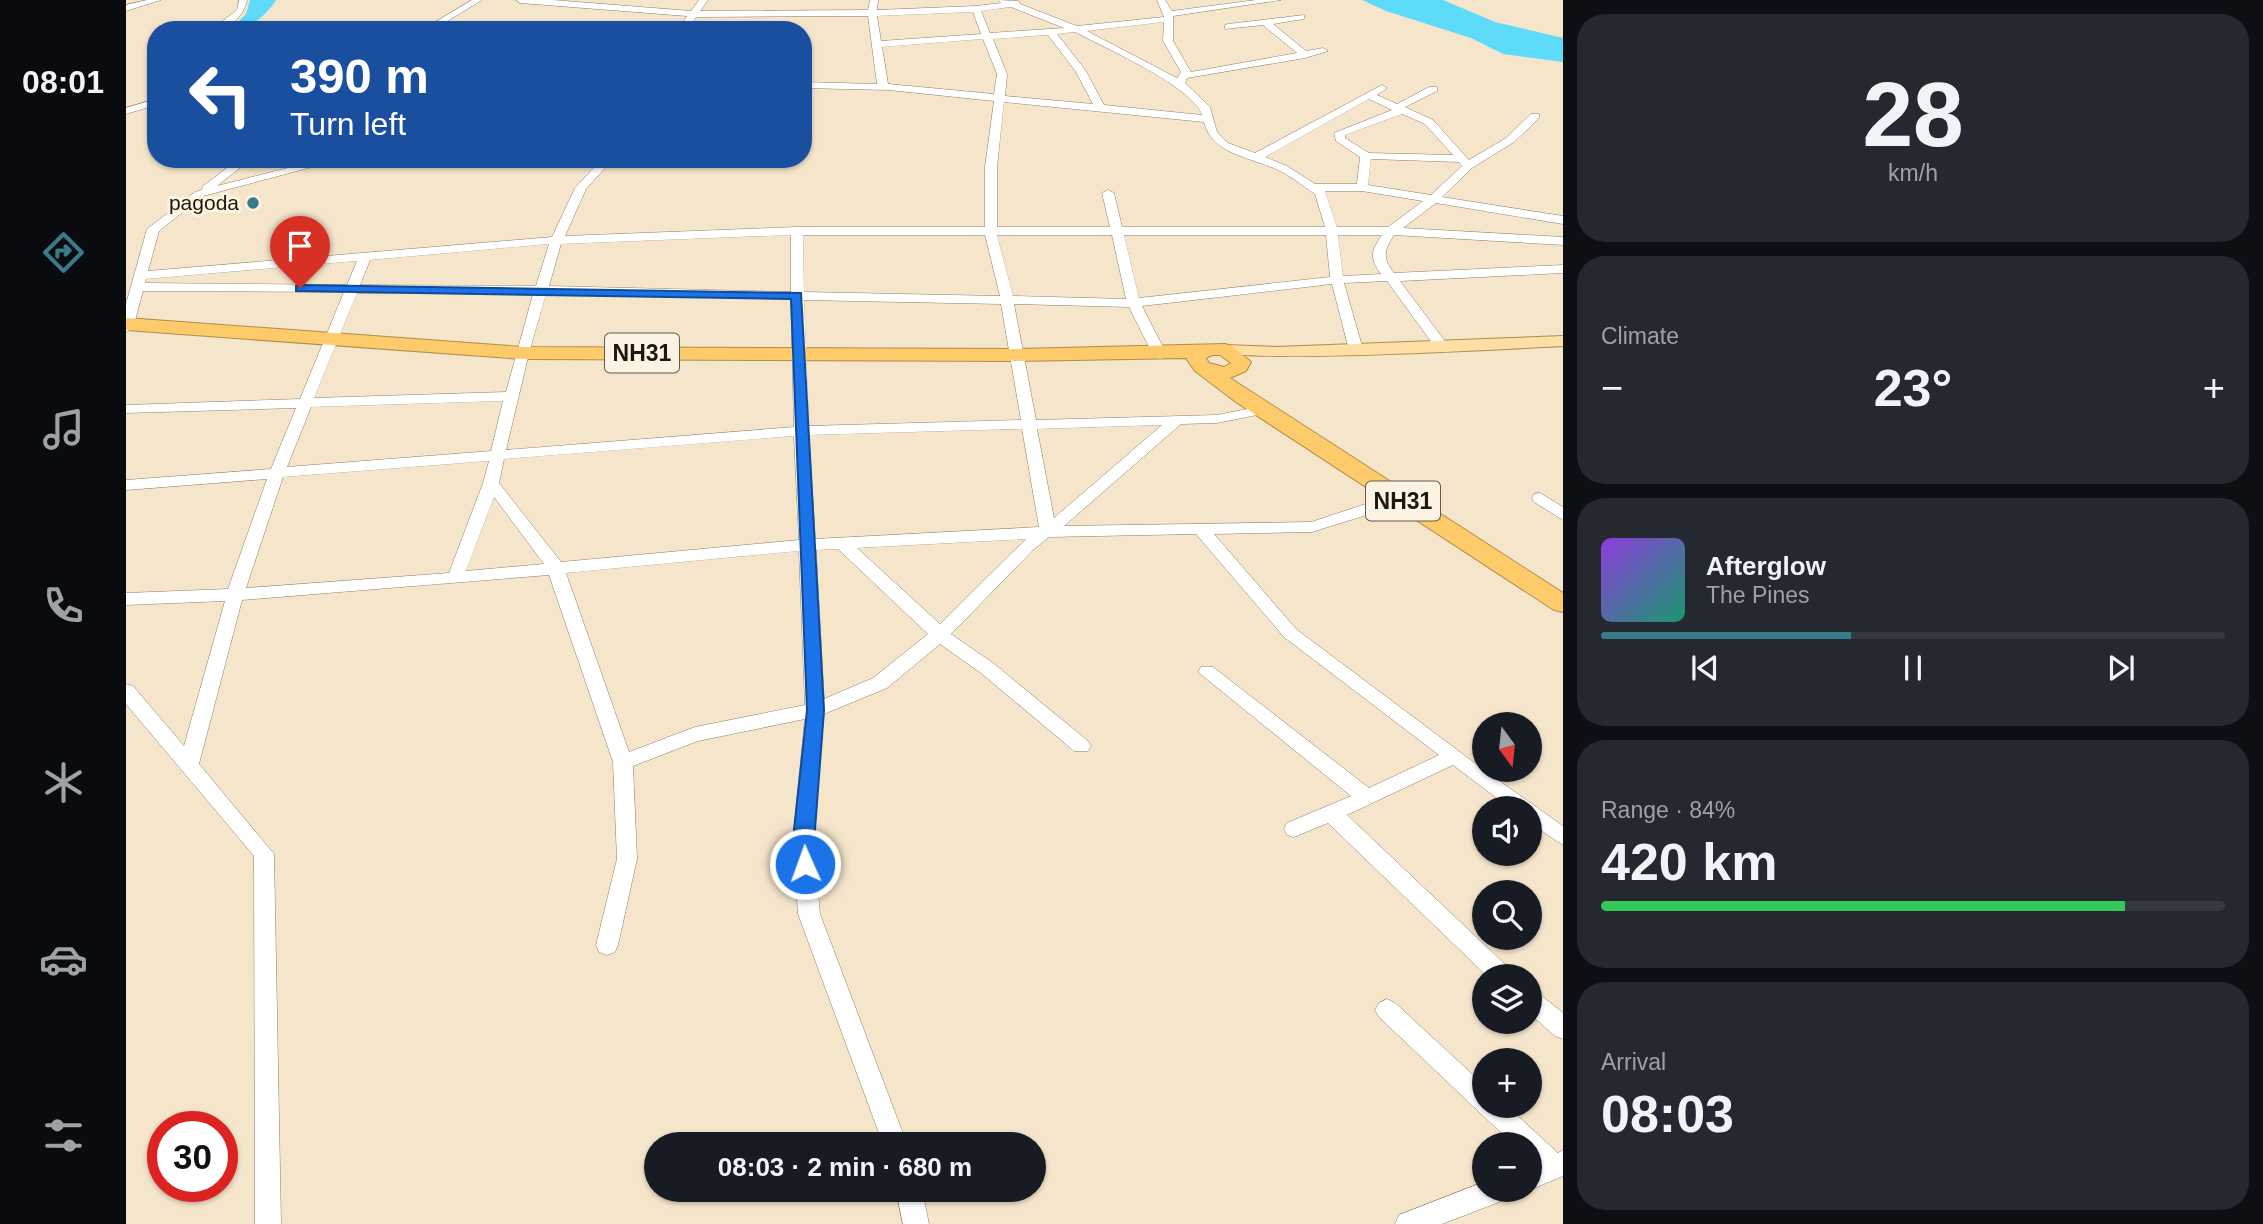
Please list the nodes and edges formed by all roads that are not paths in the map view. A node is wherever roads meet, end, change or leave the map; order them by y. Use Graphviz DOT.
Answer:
graph roads {
  1 [pos="157,0"];
  2 [pos="243,0"];
  3 [pos="478,0"];
  4 [pos="520,0"];
  5 [pos="704,0"];
  6 [pos="874,0"];
  7 [pos="1161,0"];
  8 [pos="1278,0"];
  9 [pos="1013,2"];
  10 [pos="126,8"];
  11 [pos="975,9"];
  12 [pos="872,13"];
  13 [pos="692,14"];
  14 [pos="1169,17"];
  15 [pos="1301,17"];
  16 [pos="228,21"];
  17 [pos="442,21"];
  18 [pos="688,21"];
  19 [pos="1265,22"];
  20 [pos="1228,27"];
  21 [pos="1076,29"];
  22 [pos="1051,32"];
  23 [pos="989,36"];
  24 [pos="877,44"];
  25 [pos="1323,51"];
  26 [pos="1305,55"];
  27 [pos="1182,79"];
  28 [pos="812,85"];
  29 [pos="883,87"];
  30 [pos="1382,88"];
  31 [pos="1433,89"];
  32 [pos="1369,95"];
  33 [pos="1001,98"];
  34 [pos="147,105"];
  35 [pos="1100,108"];
  36 [pos="1399,109"];
  37 [pos="126,111"];
  38 [pos="1535,116"];
  39 [pos="1208,118"];
  40 [pos="1258,156"];
  41 [pos="1366,156"];
  42 [pos="1465,162"];
  43 [pos="234,168"];
  44 [pos="302,168"];
  45 [pos="600,168"];
  46 [pos="1314,187"];
  47 [pos="1362,188"];
  48 [pos="1108,192"];
  49 [pos="199,194"];
  50 [pos="1435,198"];
  51 [pos="1563,220"];
  52 [pos="797,231"];
  53 [pos="1332,231"];
  54 [pos="1391,231"];
  55 [pos="1115,232"];
  56 [pos="991,233"];
  57 [pos="557,240"];
  58 [pos="1563,241"];
  59 [pos="365,257"];
  60 [pos="1563,269"];
  61 [pos="1388,275"];
  62 [pos="1337,280"];
  63 [pos="138,282"];
  64 [pos="355,289"];
  65 [pos="540,290"];
  66 [pos="797,295"];
  67 [pos="1007,300"];
  68 [pos="1134,303"];
  69 [pos="127,325"];
  70 [pos="333,337"];
  71 [pos="1563,341"];
  72 [pos="1440,344"];
  73 [pos="1355,346"];
  74 [pos="522,353"];
  75 [pos="798,354"];
  76 [pos="1017,355"];
  77 [pos="1160,355"];
  78 [pos="1235,360"];
  79 [pos="1202,362"];
  80 [pos="511,396"];
  81 [pos="1253,404"];
  82 [pos="304,405"];
  83 [pos="126,409"];
  84 [pos="1177,420"];
  85 [pos="1029,424"];
  86 [pos="803,431"];
  87 [pos="497,454"];
  88 [pos="277,472"];
  89 [pos="491,482"];
  90 [pos="126,485"];
  91 [pos="1540,498"];
  92 [pos="1399,499"];
  93 [pos="1563,515"];
  94 [pos="1200,530"];
  95 [pos="1048,533"];
  96 [pos="843,544"];
  97 [pos="806,545"];
  98 [pos="555,567"];
  99 [pos="456,578"];
  100 [pos="235,595"];
  101 [pos="126,600"];
  102 [pos="1563,604"];
  103 [pos="940,635"];
  104 [pos="1207,672"];
  105 [pos="126,691"];
  106 [pos="815,710"];
  107 [pos="1081,746"];
  108 [pos="1454,756"];
  109 [pos="623,762"];
  110 [pos="188,765"];
  111 [pos="1508,796"];
  112 [pos="1367,798"];
  113 [pos="1331,813"];
  114 [pos="1542,821"];
  115 [pos="1294,829"];
  116 [pos="1563,837"];
  117 [pos="607,945"];
  118 [pos="1489,964"];
  119 [pos="1387,1010"];
  120 [pos="1542,1010"];
  121 [pos="1563,1028"];
  122 [pos="1472,1090"];
  123 [pos="1503,1118"];
  124 [pos="890,1132"];
  125 [pos="1559,1165"];
  126 [pos="1542,1172"];
  127 [pos="1472,1200"];
  128 [pos="911,1202"];
  129 [pos="268,1224"];
  130 [pos="916,1224"];
  131 [pos="1408,1224"];
  1 -- 10 [label="street"];
  2 -- 16 [label="street"];
  3 -- 17 [label="street"];
  4 -- 13 [label="street"];
  5 -- 13 [label="street"];
  6 -- 12 [label="street"];
  7 -- 14 [label="street"];
  8 -- 14 [label="street"];
  9 -- 11 [label="street"];
  9 -- 21 [label="street"];
  11 -- 12 [label="street"];
  11 -- 23 [label="street"];
  12 -- 13 [label="street"];
  12 -- 24 [label="street"];
  13 -- 18 [label="street"];
  14 -- 21 [label="street"];
  14 -- 27 [label="street"];
  15 -- 19 [label="street"];
  19 -- 20 [label="street"];
  19 -- 26 [label="street"];
  21 -- 22 [label="street"];
  21 -- 27 [label="street"];
  22 -- 23 [label="street"];
  22 -- 35 [label="street"];
  23 -- 24 [label="street"];
  23 -- 33 [label="street"];
  24 -- 29 [label="street"];
  25 -- 26 [label="street"];
  26 -- 27 [label="street"];
  27 -- 39 [label="street"];
  28 -- 29 [label="street"];
  29 -- 33 [label="street"];
  30 -- 32 [label="street"];
  31 -- 36 [label="street"];
  32 -- 36 [label="street"];
  32 -- 40 [label="street"];
  33 -- 35 [label="street"];
  33 -- 56 [label="street"];
  34 -- 37 [label="street"];
  35 -- 39 [label="street"];
  36 -- 41 [label="street"];
  36 -- 42 [label="street"];
  38 -- 42 [label="street"];
  39 -- 40 [label="street"];
  40 -- 46 [label="street"];
  41 -- 42 [label="street"];
  41 -- 47 [label="street"];
  42 -- 50 [label="street"];
  43 -- 49 [label="street"];
  44 -- 49 [label="street"];
  45 -- 57 [label="street"];
  46 -- 47 [label="street"];
  46 -- 53 [label="street"];
  47 -- 50 [label="street"];
  48 -- 55 [label="street"];
  49 -- 63 [label="street"];
  50 -- 51 [label="street"];
  50 -- 54 [label="street"];
  52 -- 56 [label="street"];
  52 -- 57 [label="street"];
  52 -- 66 [label="street"];
  53 -- 54 [label="street"];
  53 -- 55 [label="street"];
  53 -- 62 [label="street"];
  54 -- 58 [label="street"];
  54 -- 61 [label="street"];
  55 -- 56 [label="street"];
  55 -- 68 [label="street"];
  56 -- 67 [label="street"];
  57 -- 59 [label="street"];
  57 -- 65 [label="street"];
  59 -- 63 [label="street"];
  59 -- 64 [label="street"];
  60 -- 61 [label="street"];
  61 -- 62 [label="street"];
  61 -- 72 [label="street"];
  62 -- 68 [label="street"];
  62 -- 73 [label="street"];
  63 -- 64 [label="street"];
  63 -- 69 [label="street"];
  64 -- 65 [label="street"];
  64 -- 70 [label="street"];
  65 -- 66 [label="street"];
  65 -- 74 [label="street"];
  66 -- 67 [label="street"];
  66 -- 75 [label="street"];
  67 -- 68 [label="street"];
  67 -- 76 [label="street"];
  68 -- 77 [label="street"];
  69 -- 70 [label="highway, NH31"];
  70 -- 74 [label="highway, NH31"];
  70 -- 82 [label="street"];
  71 -- 72 [label="main road"];
  72 -- 73 [label="main road"];
  73 -- 78 [label="main road"];
  74 -- 75 [label="highway, NH31"];
  74 -- 80 [label="street"];
  75 -- 76 [label="highway, NH31"];
  75 -- 86 [label="street"];
  76 -- 77 [label="highway, NH31"];
  76 -- 85 [label="street"];
  77 -- 79 [label="highway, NH31"];
  78 -- 79 [label="highway, NH31"];
  78 -- 81 [label="highway"];
  79 -- 81 [label="highway, NH31"];
  80 -- 82 [label="street"];
  80 -- 87 [label="street"];
  81 -- 84 [label="street"];
  81 -- 92 [label="highway, NH31"];
  82 -- 83 [label="street"];
  82 -- 88 [label="street"];
  84 -- 85 [label="street"];
  84 -- 95 [label="street"];
  85 -- 86 [label="street"];
  85 -- 95 [label="street"];
  86 -- 87 [label="street"];
  86 -- 97 [label="street"];
  87 -- 88 [label="street"];
  87 -- 89 [label="street"];
  88 -- 90 [label="street"];
  88 -- 100 [label="street"];
  89 -- 98 [label="street"];
  89 -- 99 [label="street"];
  91 -- 93 [label="street"];
  92 -- 94 [label="street"];
  92 -- 102 [label="highway, NH31"];
  94 -- 95 [label="street"];
  94 -- 108 [label="street"];
  95 -- 96 [label="street"];
  95 -- 103 [label="street"];
  96 -- 97 [label="street"];
  96 -- 103 [label="street"];
  97 -- 98 [label="street"];
  97 -- 106 [label="street"];
  98 -- 99 [label="street"];
  98 -- 109 [label="street"];
  99 -- 100 [label="street"];
  100 -- 101 [label="street"];
  100 -- 110 [label="street"];
  103 -- 106 [label="street"];
  103 -- 107 [label="street"];
  104 -- 112 [label="street"];
  105 -- 110 [label="street"];
  106 -- 109 [label="street"];
  106 -- 124 [label="street"];
  108 -- 111 [label="street"];
  108 -- 112 [label="street"];
  109 -- 117 [label="street"];
  110 -- 129 [label="street"];
  112 -- 113 [label="street"];
  113 -- 115 [label="street"];
  113 -- 118 [label="street"];
  114 -- 116 [label="street"];
  119 -- 122 [label="street"];
  120 -- 121 [label="street"];
  123 -- 125 [label="street"];
  125 -- 126 [label="street"];
  127 -- 131 [label="street"];
  128 -- 130 [label="street"];
}
